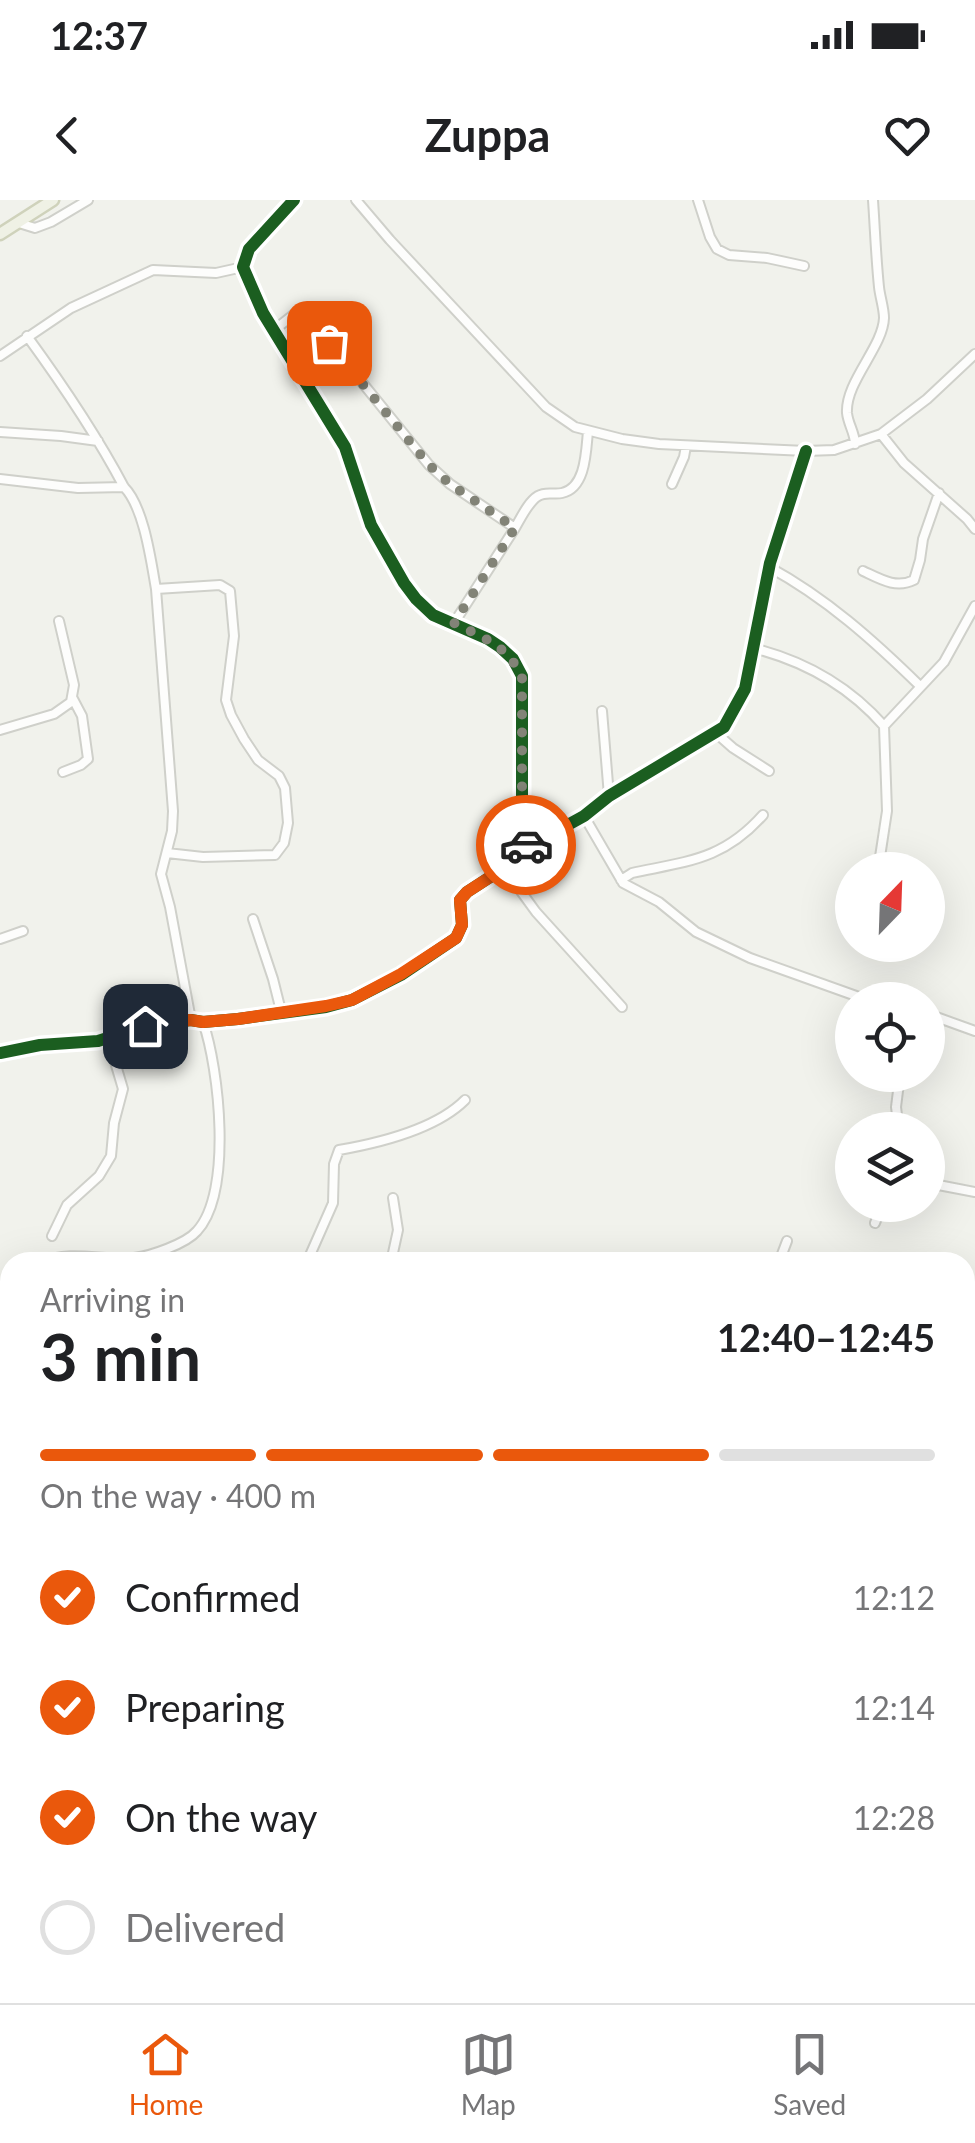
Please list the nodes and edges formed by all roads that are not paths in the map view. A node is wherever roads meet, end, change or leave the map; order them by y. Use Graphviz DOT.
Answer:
graph roads {
  1 [pos="53,200"];
  2 [pos="88,200"];
  3 [pos="294,200"];
  4 [pos="356,200"];
  5 [pos="698,200"];
  6 [pos="873,200"];
  7 [pos="18,223"];
  8 [pos="0,234"];
  9 [pos="804,266"];
  10 [pos="243,267"];
  11 [pos="273,330"];
  12 [pos="28,336"];
  13 [pos="975,354"];
  14 [pos="0,356"];
  15 [pos="588,431"];
  16 [pos="0,432"];
  17 [pos="881,434"];
  18 [pos="98,441"];
  19 [pos="855,444"];
  20 [pos="686,446"];
  21 [pos="806,451"];
  22 [pos="0,479"];
  23 [pos="672,484"];
  24 [pos="124,486"];
  25 [pos="938,494"];
  26 [pos="515,528"];
  27 [pos="975,529"];
  28 [pos="769,567"];
  29 [pos="863,571"];
  30 [pos="156,590"];
  31 [pos="975,606"];
  32 [pos="59,621"];
  33 [pos="454,623"];
  34 [pos="753,648"];
  35 [pos="920,686"];
  36 [pos="72,696"];
  37 [pos="602,711"];
  38 [pos="884,726"];
  39 [pos="0,730"];
  40 [pos="716,733"];
  41 [pos="769,771"];
  42 [pos="63,772"];
  43 [pos="609,796"];
  44 [pos="763,814"];
  45 [pos="584,816"];
  46 [pos="526,848"];
  47 [pos="881,852"];
  48 [pos="167,854"];
  49 [pos="504,868"];
  50 [pos="621,880"];
  51 [pos="252,918"];
  52 [pos="23,931"];
  53 [pos="0,938"];
  54 [pos="835,988"];
  55 [pos="622,1006"];
  56 [pos="281,1011"];
  57 [pos="190,1020"];
  58 [pos="945,1020"];
  59 [pos="203,1022"];
  60 [pos="975,1030"];
  61 [pos="108,1038"];
  62 [pos="0,1053"];
  63 [pos="464,1100"];
  64 [pos="945,1187"];
  65 [pos="975,1192"];
  66 [pos="394,1198"];
  67 [pos="52,1236"];
  68 [pos="787,1241"];
  69 [pos="160,1252"];
  70 [pos="311,1252"];
  71 [pos="393,1252"];
  72 [pos="783,1252"];
  1 -- 7 [label="main road"];
  2 -- 7 [label="street"];
  3 -- 10 [label="street"];
  4 -- 15 [label="street"];
  5 -- 9 [label="street"];
  6 -- 19 [label="street"];
  7 -- 8 [label="main road"];
  10 -- 11 [label="street"];
  10 -- 12 [label="street"];
  11 -- 26 [label="street"];
  11 -- 33 [label="street"];
  12 -- 14 [label="street"];
  12 -- 18 [label="street"];
  13 -- 17 [label="street"];
  15 -- 20 [label="street"];
  15 -- 26 [label="street"];
  16 -- 18 [label="street"];
  17 -- 19 [label="street"];
  17 -- 25 [label="street"];
  18 -- 24 [label="street"];
  19 -- 21 [label="street"];
  20 -- 21 [label="street"];
  20 -- 23 [label="street"];
  21 -- 28 [label="street"];
  22 -- 24 [label="street"];
  24 -- 30 [label="street"];
  25 -- 27 [label="street"];
  25 -- 29 [label="street"];
  26 -- 33 [label="street"];
  28 -- 34 [label="street"];
  28 -- 35 [label="street"];
  30 -- 48 [label="street"];
  30 -- 48 [label="street"];
  31 -- 35 [label="street"];
  32 -- 36 [label="street"];
  33 -- 46 [label="street"];
  34 -- 38 [label="street"];
  34 -- 40 [label="street"];
  35 -- 38 [label="street"];
  36 -- 39 [label="street"];
  36 -- 42 [label="street"];
  37 -- 43 [label="street"];
  38 -- 47 [label="street"];
  40 -- 41 [label="street"];
  40 -- 43 [label="street"];
  43 -- 45 [label="street"];
  44 -- 50 [label="street"];
  45 -- 46 [label="street"];
  45 -- 50 [label="street"];
  46 -- 49 [label="street"];
  48 -- 57 [label="street"];
  49 -- 55 [label="street"];
  49 -- 56 [label="street"];
  50 -- 54 [label="street"];
  51 -- 56 [label="street"];
  52 -- 53 [label="street"];
  56 -- 59 [label="street"];
  57 -- 59 [label="street"];
  57 -- 61 [label="street"];
  58 -- 60 [label="street"];
  59 -- 69 [label="street"];
  61 -- 62 [label="street"];
  61 -- 67 [label="street"];
  63 -- 70 [label="street"];
  64 -- 65 [label="street"];
  66 -- 71 [label="street"];
  68 -- 72 [label="street"];
}
